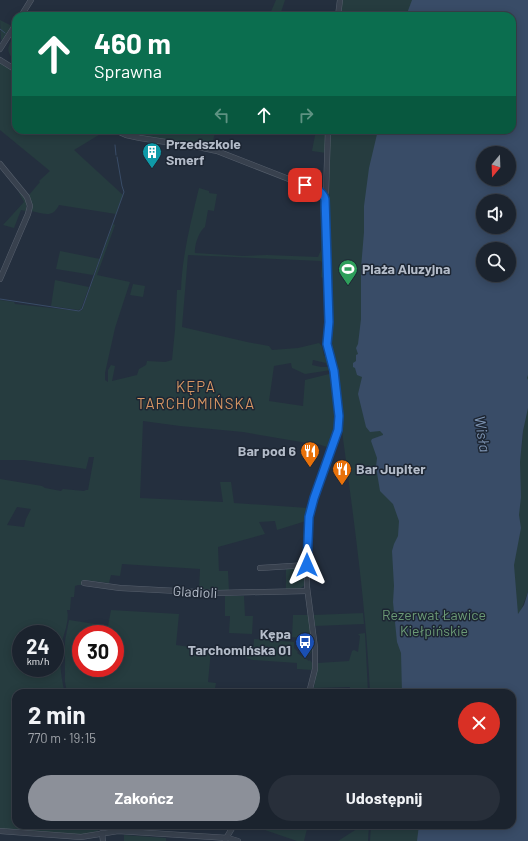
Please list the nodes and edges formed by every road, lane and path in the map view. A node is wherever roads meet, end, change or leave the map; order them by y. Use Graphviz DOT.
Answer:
graph roads {
  1 [pos="31,0"];
  2 [pos="340,0"];
  3 [pos="24,12"];
  4 [pos="338,12"];
  5 [pos="12,30"];
  6 [pos="0,47"];
  7 [pos="0,60"];
  8 [pos="12,68"];
  9 [pos="124,134"];
  10 [pos="328,134"];
  11 [pos="0,164"];
  12 [pos="324,194"];
  13 [pos="0,279"];
  14 [pos="307,565"];
  15 [pos="260,568"];
  16 [pos="84,583"];
  17 [pos="307,591"];
  18 [pos="310,689"];
  19 [pos="232,829"];
  20 [pos="0,831"];
  21 [pos="102,833"];
  22 [pos="225,840"];
  23 [pos="103,841"];
  24 [pos="238,841"];
  1 -- 3 [label="street"];
  2 -- 4 [label="street"];
  5 -- 6 [label="street"];
  7 -- 8 [label="street"];
  9 -- 12 [label="street"];
  10 -- 12 [label="street"];
  11 -- 13 [label="street"];
  12 -- 14 [label="street"];
  14 -- 15 [label="street"];
  14 -- 17 [label="street"];
  16 -- 17 [label="street, Gladioli"];
  17 -- 18 [label="street"];
  19 -- 22 [label="street"];
  20 -- 21 [label="street"];
  21 -- 22 [label="street"];
  21 -- 23 [label="street"];
  22 -- 24 [label="street"];
}
